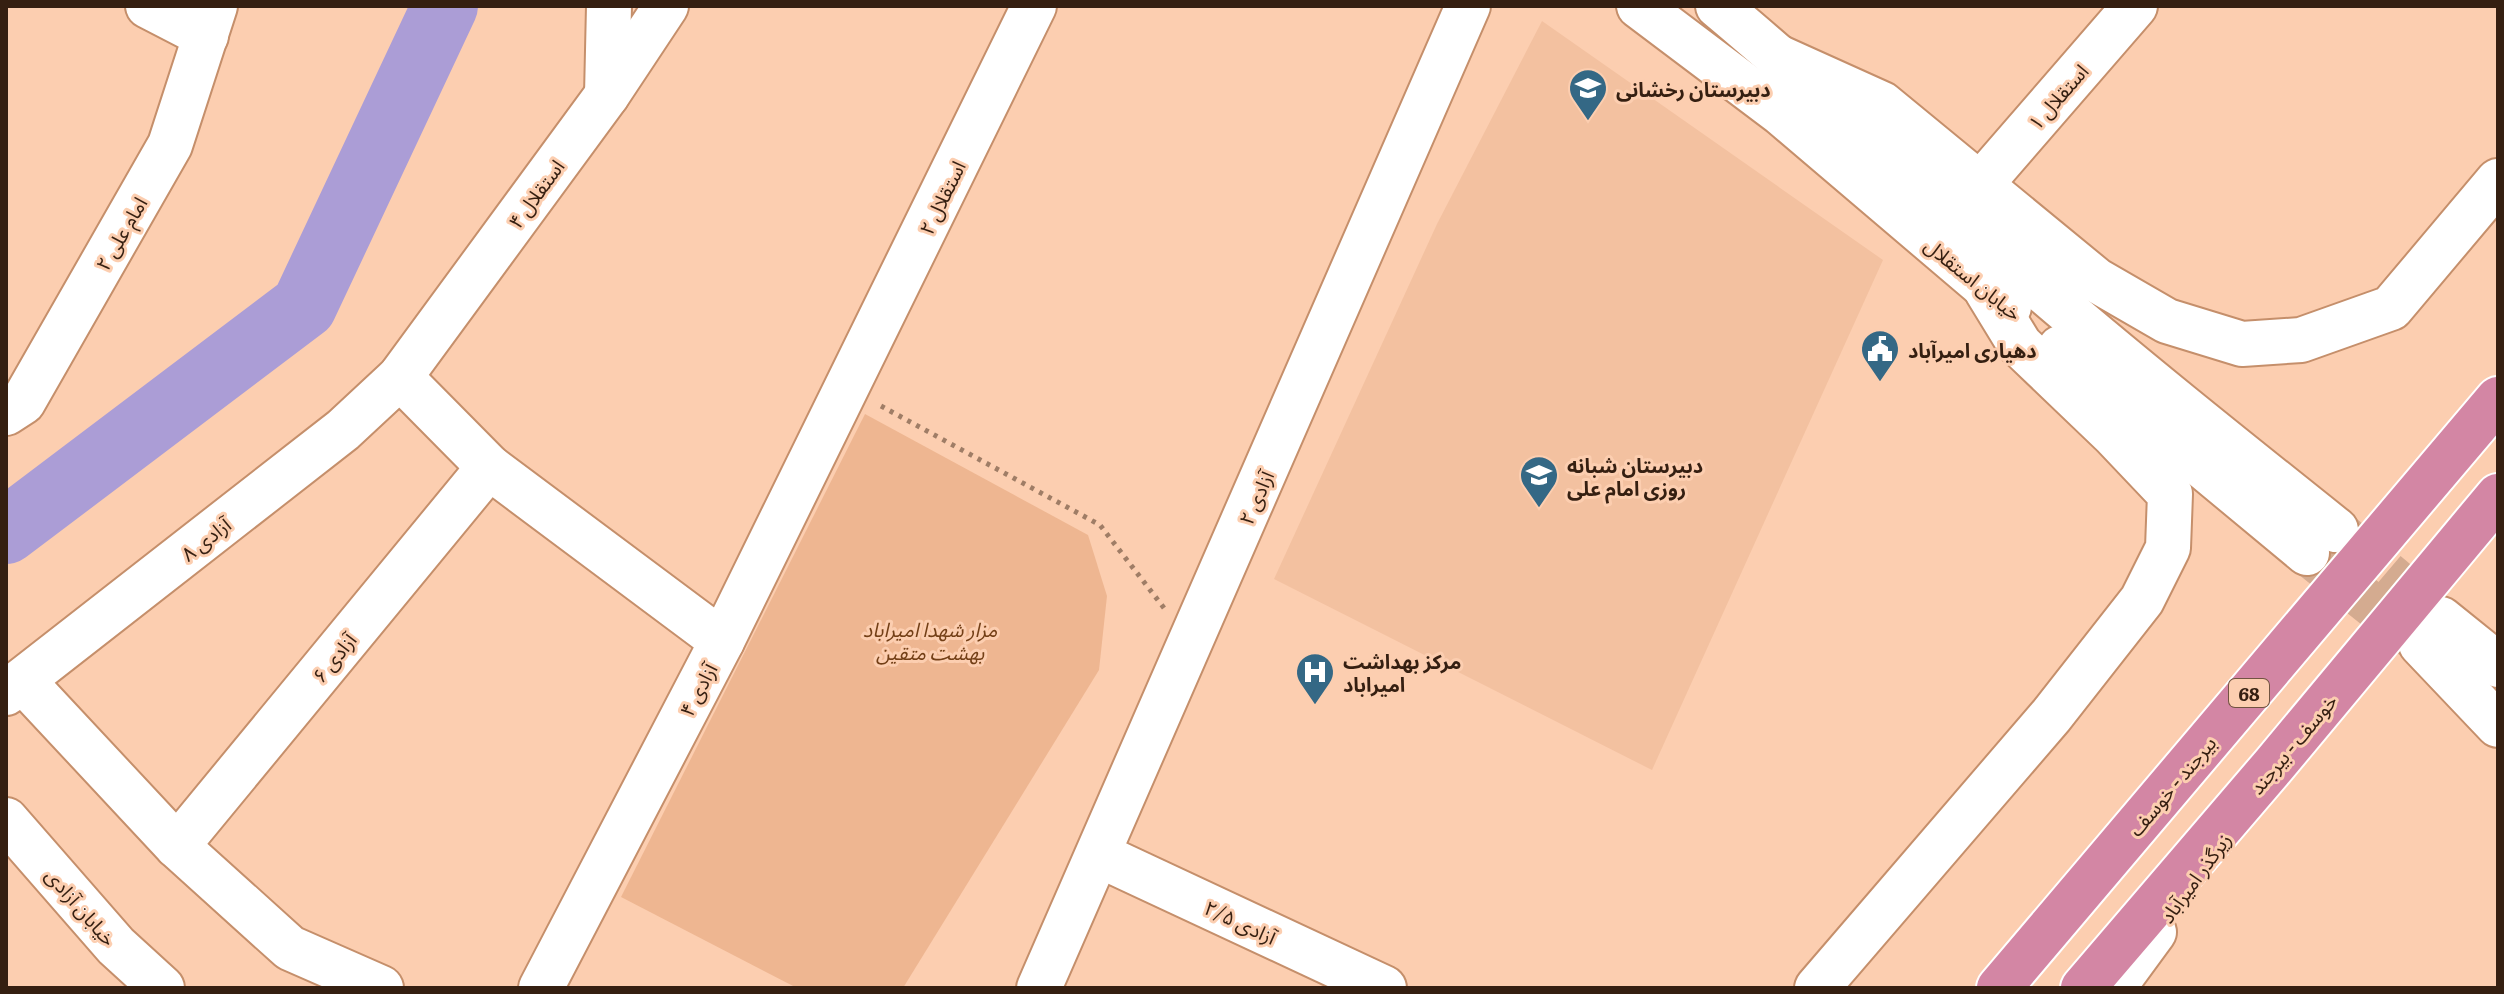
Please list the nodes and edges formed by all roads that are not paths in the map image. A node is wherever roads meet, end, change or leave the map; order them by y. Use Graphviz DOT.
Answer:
graph roads {
  1 [pos="148,6"];
  2 [pos="609,6"];
  3 [pos="666,6"];
  4 [pos="1034,6"];
  5 [pos="1468,6"];
  6 [pos="1639,6"];
  7 [pos="1718,6"];
  8 [pos="2135,6"];
  9 [pos="211,21"];
  10 [pos="1780,58"];
  11 [pos="607,95"];
  12 [pos="2498,181"];
  13 [pos="1979,186"];
  14 [pos="1987,291"];
  15 [pos="400,377"];
  16 [pos="848,388"];
  17 [pos="2498,399"];
  18 [pos="6,413"];
  19 [pos="489,467"];
  20 [pos="2498,496"];
  21 [pos="722,641"];
  22 [pos="2498,665"];
  23 [pos="15,687"];
  24 [pos="2498,725"];
  25 [pos="2274,765"];
  26 [pos="6,820"];
  27 [pos="177,846"];
  28 [pos="1099,855"];
  29 [pos="162,988"];
  30 [pos="381,988"];
  31 [pos="541,988"];
  32 [pos="1039,988"];
  33 [pos="1384,988"];
  34 [pos="1817,988"];
  35 [pos="1999,988"];
  36 [pos="2083,988"];
  37 [pos="2113,988"];
  1 -- 9 [label="street"];
  2 -- 11 [label="street"];
  3 -- 11 [label="street, استقلال ۴"];
  4 -- 16 [label="street, استقلال ۲"];
  5 -- 28 [label="street, آزادی ۲"];
  6 -- 14 [label="street, خیابان استقلال"];
  7 -- 10 [label="street, خیابان استقلال"];
  8 -- 13 [label="street, استقلال ۱"];
  9 -- 18 [label="street, امام علی ۲"];
  10 -- 13 [label="street"];
  10 -- 14 [label="street, خیابان استقلال"];
  11 -- 15 [label="street, استقلال ۴"];
  12 -- 13 [label="street"];
  14 -- 34 [label="street"];
  15 -- 19 [label="street"];
  15 -- 23 [label="street, آزادی ۸"];
  16 -- 21 [label="street, آزادی ۴"];
  17 -- 35 [label="highway, بیرجند - خوسف / 68"];
  19 -- 21 [label="street"];
  19 -- 27 [label="street, آزادی ۶"];
  20 -- 25 [label="highway, خوسف - بیرجند"];
  21 -- 31 [label="street, آزادی ۴"];
  22 -- 24 [label="street"];
  23 -- 27 [label="street"];
  25 -- 36 [label="highway, خوسف - بیرجند"];
  25 -- 37 [label="street, زیرگذر امیرآباد"];
  26 -- 29 [label="street, خیابان آزادی"];
  27 -- 30 [label="street"];
  28 -- 32 [label="street, آزادی ۲"];
  28 -- 33 [label="street, آزادی ۲/۵"];
}
